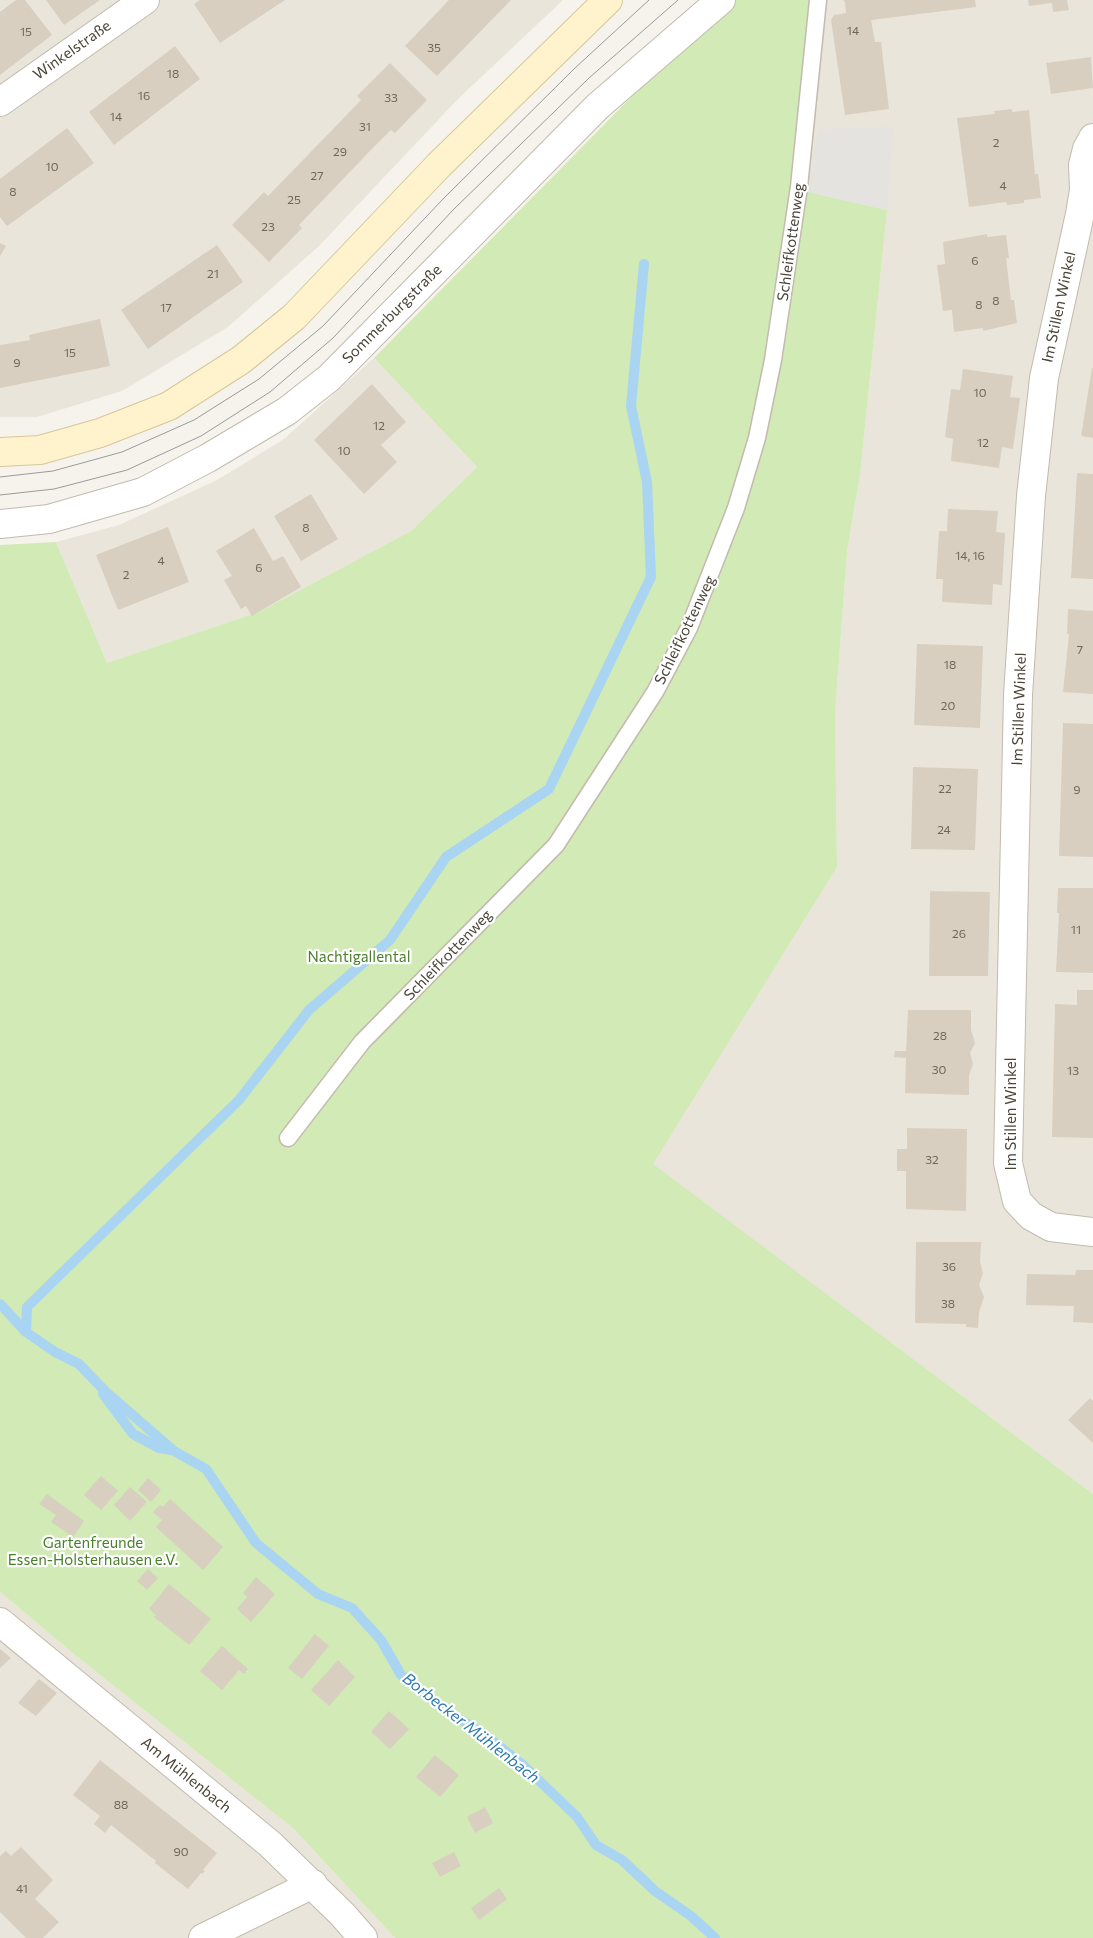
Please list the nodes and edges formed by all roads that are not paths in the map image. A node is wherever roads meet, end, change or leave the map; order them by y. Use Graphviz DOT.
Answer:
graph roads {
  1 [pos="146,0"];
  2 [pos="608,0"];
  3 [pos="720,0"];
  4 [pos="818,0"];
  5 [pos="0,102"];
  6 [pos="1093,138"];
  7 [pos="0,452"];
  8 [pos="0,524"];
  9 [pos="288,1138"];
  10 [pos="1093,1232"];
  11 [pos="0,1622"];
  12 [pos="313,1884"];
  13 [pos="203,1938"];
  14 [pos="363,1938"];
  1 -- 5 [label="street, Winkelstraße"];
  2 -- 7 [label="street"];
  3 -- 8 [label="street, Sommerburgstraße"];
  4 -- 9 [label="lane, Schleifkottenweg"];
  6 -- 10 [label="street, Im Stillen Winkel"];
  11 -- 12 [label="street, Am Mühlenbach"];
  12 -- 13 [label="street"];
  12 -- 14 [label="street, Am Mühlenbach"];
}
